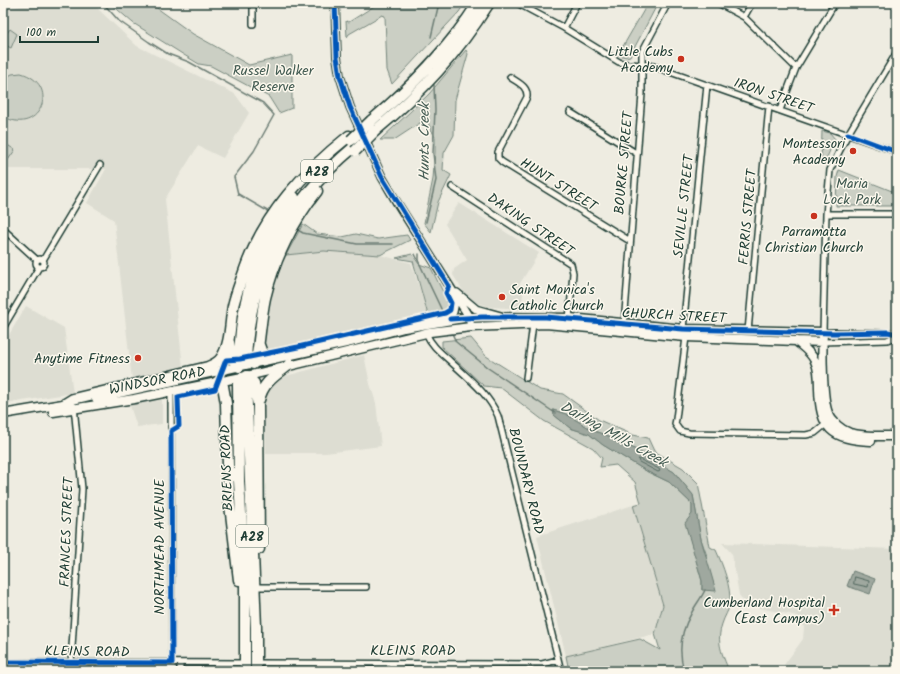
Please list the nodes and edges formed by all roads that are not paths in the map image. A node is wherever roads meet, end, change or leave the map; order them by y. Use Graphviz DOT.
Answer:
graph roads {
  1 [pos="253,3"];
  2 [pos="335,3"];
  3 [pos="478,3"];
  4 [pos="489,3"];
  5 [pos="577,3"];
  6 [pos="668,3"];
  7 [pos="718,3"];
  8 [pos="752,3"];
  9 [pos="835,3"];
  10 [pos="519,4"];
  11 [pos="744,17"];
  12 [pos="253,24"];
  13 [pos="564,28"];
  14 [pos="897,52"];
  15 [pos="642,64"];
  16 [pos="796,68"];
  17 [pos="510,77"];
  18 [pos="708,85"];
  19 [pos="769,106"];
  20 [pos="780,110"];
  21 [pos="570,112"];
  22 [pos="374,126"];
  23 [pos="848,134"];
  24 [pos="352,144"];
  25 [pos="897,152"];
  26 [pos="636,153"];
  27 [pos="100,165"];
  28 [pos="452,187"];
  29 [pos="291,208"];
  30 [pos="826,214"];
  31 [pos="897,214"];
  32 [pos="3,229"];
  33 [pos="274,235"];
  34 [pos="630,241"];
  35 [pos="40,260"];
  36 [pos="449,286"];
  37 [pos="449,317"];
  38 [pos="469,317"];
  39 [pos="504,317"];
  40 [pos="569,322"];
  41 [pos="533,324"];
  42 [pos="471,327"];
  43 [pos="3,328"];
  44 [pos="623,328"];
  45 [pos="454,329"];
  46 [pos="683,329"];
  47 [pos="748,331"];
  48 [pos="824,332"];
  49 [pos="426,333"];
  50 [pos="229,334"];
  51 [pos="897,335"];
  52 [pos="686,337"];
  53 [pos="796,341"];
  54 [pos="823,342"];
  55 [pos="259,343"];
  56 [pos="273,358"];
  57 [pos="290,364"];
  58 [pos="241,372"];
  59 [pos="526,378"];
  60 [pos="171,392"];
  61 [pos="226,403"];
  62 [pos="71,405"];
  63 [pos="258,405"];
  64 [pos="3,414"];
  65 [pos="3,419"];
  66 [pos="829,422"];
  67 [pos="897,436"];
  68 [pos="897,441"];
  69 [pos="259,587"];
  70 [pos="366,587"];
  71 [pos="244,624"];
  72 [pos="256,627"];
  73 [pos="558,660"];
  74 [pos="3,662"];
  75 [pos="26,662"];
  76 [pos="71,663"];
  77 [pos="103,663"];
  78 [pos="172,663"];
  79 [pos="180,663"];
  80 [pos="333,663"];
  81 [pos="399,664"];
  82 [pos="483,664"];
  83 [pos="245,667"];
  84 [pos="256,667"];
  85 [pos="26,671"];
  86 [pos="103,671"];
  87 [pos="180,671"];
  88 [pos="333,671"];
  89 [pos="399,671"];
  90 [pos="483,671"];
  91 [pos="561,671"];
  1 -- 12 [label="street"];
  2 -- 36 [label="main road"];
  3 -- 22 [label="highway, A28"];
  4 -- 22 [label="highway, A28"];
  5 -- 13 [label="street"];
  6 -- 15 [label="street, BOURKE STREET"];
  7 -- 11 [label="street"];
  8 -- 11 [label="street"];
  9 -- 16 [label="street"];
  10 -- 13 [label="street, IRON STREET"];
  11 -- 16 [label="street"];
  13 -- 15 [label="street, IRON STREET"];
  14 -- 23 [label="street"];
  15 -- 18 [label="street, IRON STREET"];
  15 -- 26 [label="street, BOURKE STREET"];
  16 -- 20 [label="street"];
  17 -- 34 [label="street, HUNT STREET"];
  18 -- 19 [label="street, IRON STREET"];
  18 -- 46 [label="street, SEVILLE STREET"];
  19 -- 20 [label="street, IRON STREET"];
  19 -- 47 [label="street, FERRIS STREET"];
  20 -- 23 [label="street, IRON STREET"];
  21 -- 26 [label="street"];
  22 -- 24 [label="highway, A28, bridge"];
  23 -- 25 [label="street, IRON STREET"];
  23 -- 30 [label="street"];
  24 -- 29 [label="highway, A28"];
  24 -- 29 [label="highway"];
  26 -- 34 [label="street, BOURKE STREET"];
  27 -- 35 [label="street"];
  28 -- 40 [label="street, DAKING STREET"];
  29 -- 33 [label="highway, BRIENS ROAD / A28"];
  29 -- 33 [label="highway"];
  30 -- 31 [label="street"];
  30 -- 48 [label="street"];
  32 -- 35 [label="street"];
  33 -- 50 [label="highway"];
  33 -- 55 [label="highway"];
  33 -- 58 [label="highway, BRIENS ROAD / A28"];
  34 -- 44 [label="street, BOURKE STREET"];
  35 -- 43 [label="street"];
  36 -- 37 [label="main road"];
  36 -- 38 [label="main road"];
  36 -- 39 [label="main road"];
  37 -- 38 [label="main road, CHURCH STREET"];
  37 -- 56 [label="main road, WINDSOR ROAD"];
  38 -- 39 [label="main road, CHURCH STREET"];
  38 -- 42 [label="main road"];
  39 -- 40 [label="main road, CHURCH STREET"];
  40 -- 41 [label="main road, CHURCH STREET"];
  40 -- 44 [label="main road, CHURCH STREET"];
  41 -- 42 [label="main road, CHURCH STREET"];
  41 -- 59 [label="street"];
  42 -- 45 [label="main road, CHURCH STREET"];
  44 -- 46 [label="main road, CHURCH STREET"];
  44 -- 52 [label="main road, CHURCH STREET"];
  45 -- 49 [label="main road, WINDSOR ROAD"];
  46 -- 47 [label="main road, CHURCH STREET"];
  47 -- 48 [label="main road, CHURCH STREET"];
  48 -- 51 [label="street, CHURCH STREET"];
  48 -- 54 [label="main road"];
  49 -- 57 [label="main road, WINDSOR ROAD"];
  49 -- 73 [label="street, BOUNDARY ROAD"];
  50 -- 58 [label="highway"];
  50 -- 62 [label="highway"];
  51 -- 54 [label="street, CHURCH STREET"];
  52 -- 53 [label="main road, CHURCH STREET"];
  52 -- 66 [label="street"];
  53 -- 54 [label="main road, CHURCH STREET"];
  53 -- 66 [label="main road"];
  54 -- 66 [label="main road"];
  55 -- 56 [label="highway"];
  55 -- 58 [label="highway"];
  56 -- 58 [label="main road, WINDSOR ROAD"];
  57 -- 58 [label="main road, WINDSOR ROAD"];
  57 -- 63 [label="highway"];
  58 -- 60 [label="main road, WINDSOR ROAD"];
  58 -- 61 [label="highway"];
  58 -- 61 [label="highway"];
  58 -- 62 [label="main road, WINDSOR ROAD"];
  58 -- 63 [label="highway"];
  58 -- 71 [label="highway, BRIENS ROAD / A28"];
  58 -- 72 [label="highway, A28"];
  60 -- 62 [label="main road, WINDSOR ROAD"];
  60 -- 78 [label="street, NORTHMEAD AVENUE"];
  61 -- 71 [label="highway"];
  62 -- 64 [label="main road, WINDSOR ROAD"];
  62 -- 65 [label="main road, WINDSOR ROAD"];
  62 -- 76 [label="street, FRANCES STREET"];
  63 -- 69 [label="highway"];
  66 -- 67 [label="main road"];
  66 -- 68 [label="main road"];
  69 -- 70 [label="street"];
  69 -- 72 [label="highway"];
  71 -- 83 [label="highway, BRIENS ROAD / A28"];
  72 -- 84 [label="highway, A28"];
  73 -- 82 [label="street, KLEINS ROAD"];
  73 -- 91 [label="street, BOUNDARY ROAD"];
  74 -- 75 [label="street, KLEINS ROAD"];
  75 -- 76 [label="street, KLEINS ROAD"];
  75 -- 85 [label="street"];
  76 -- 77 [label="street, KLEINS ROAD"];
  77 -- 78 [label="street, KLEINS ROAD"];
  77 -- 86 [label="street"];
  78 -- 79 [label="street, KLEINS ROAD"];
  79 -- 83 [label="street, KLEINS ROAD"];
  79 -- 87 [label="street"];
  80 -- 81 [label="street, KLEINS ROAD"];
  80 -- 84 [label="street, KLEINS ROAD"];
  80 -- 88 [label="street"];
  81 -- 82 [label="street, KLEINS ROAD"];
  81 -- 89 [label="street"];
  82 -- 90 [label="street"];
  83 -- 84 [label="highway, KLEINS ROAD"];
}
